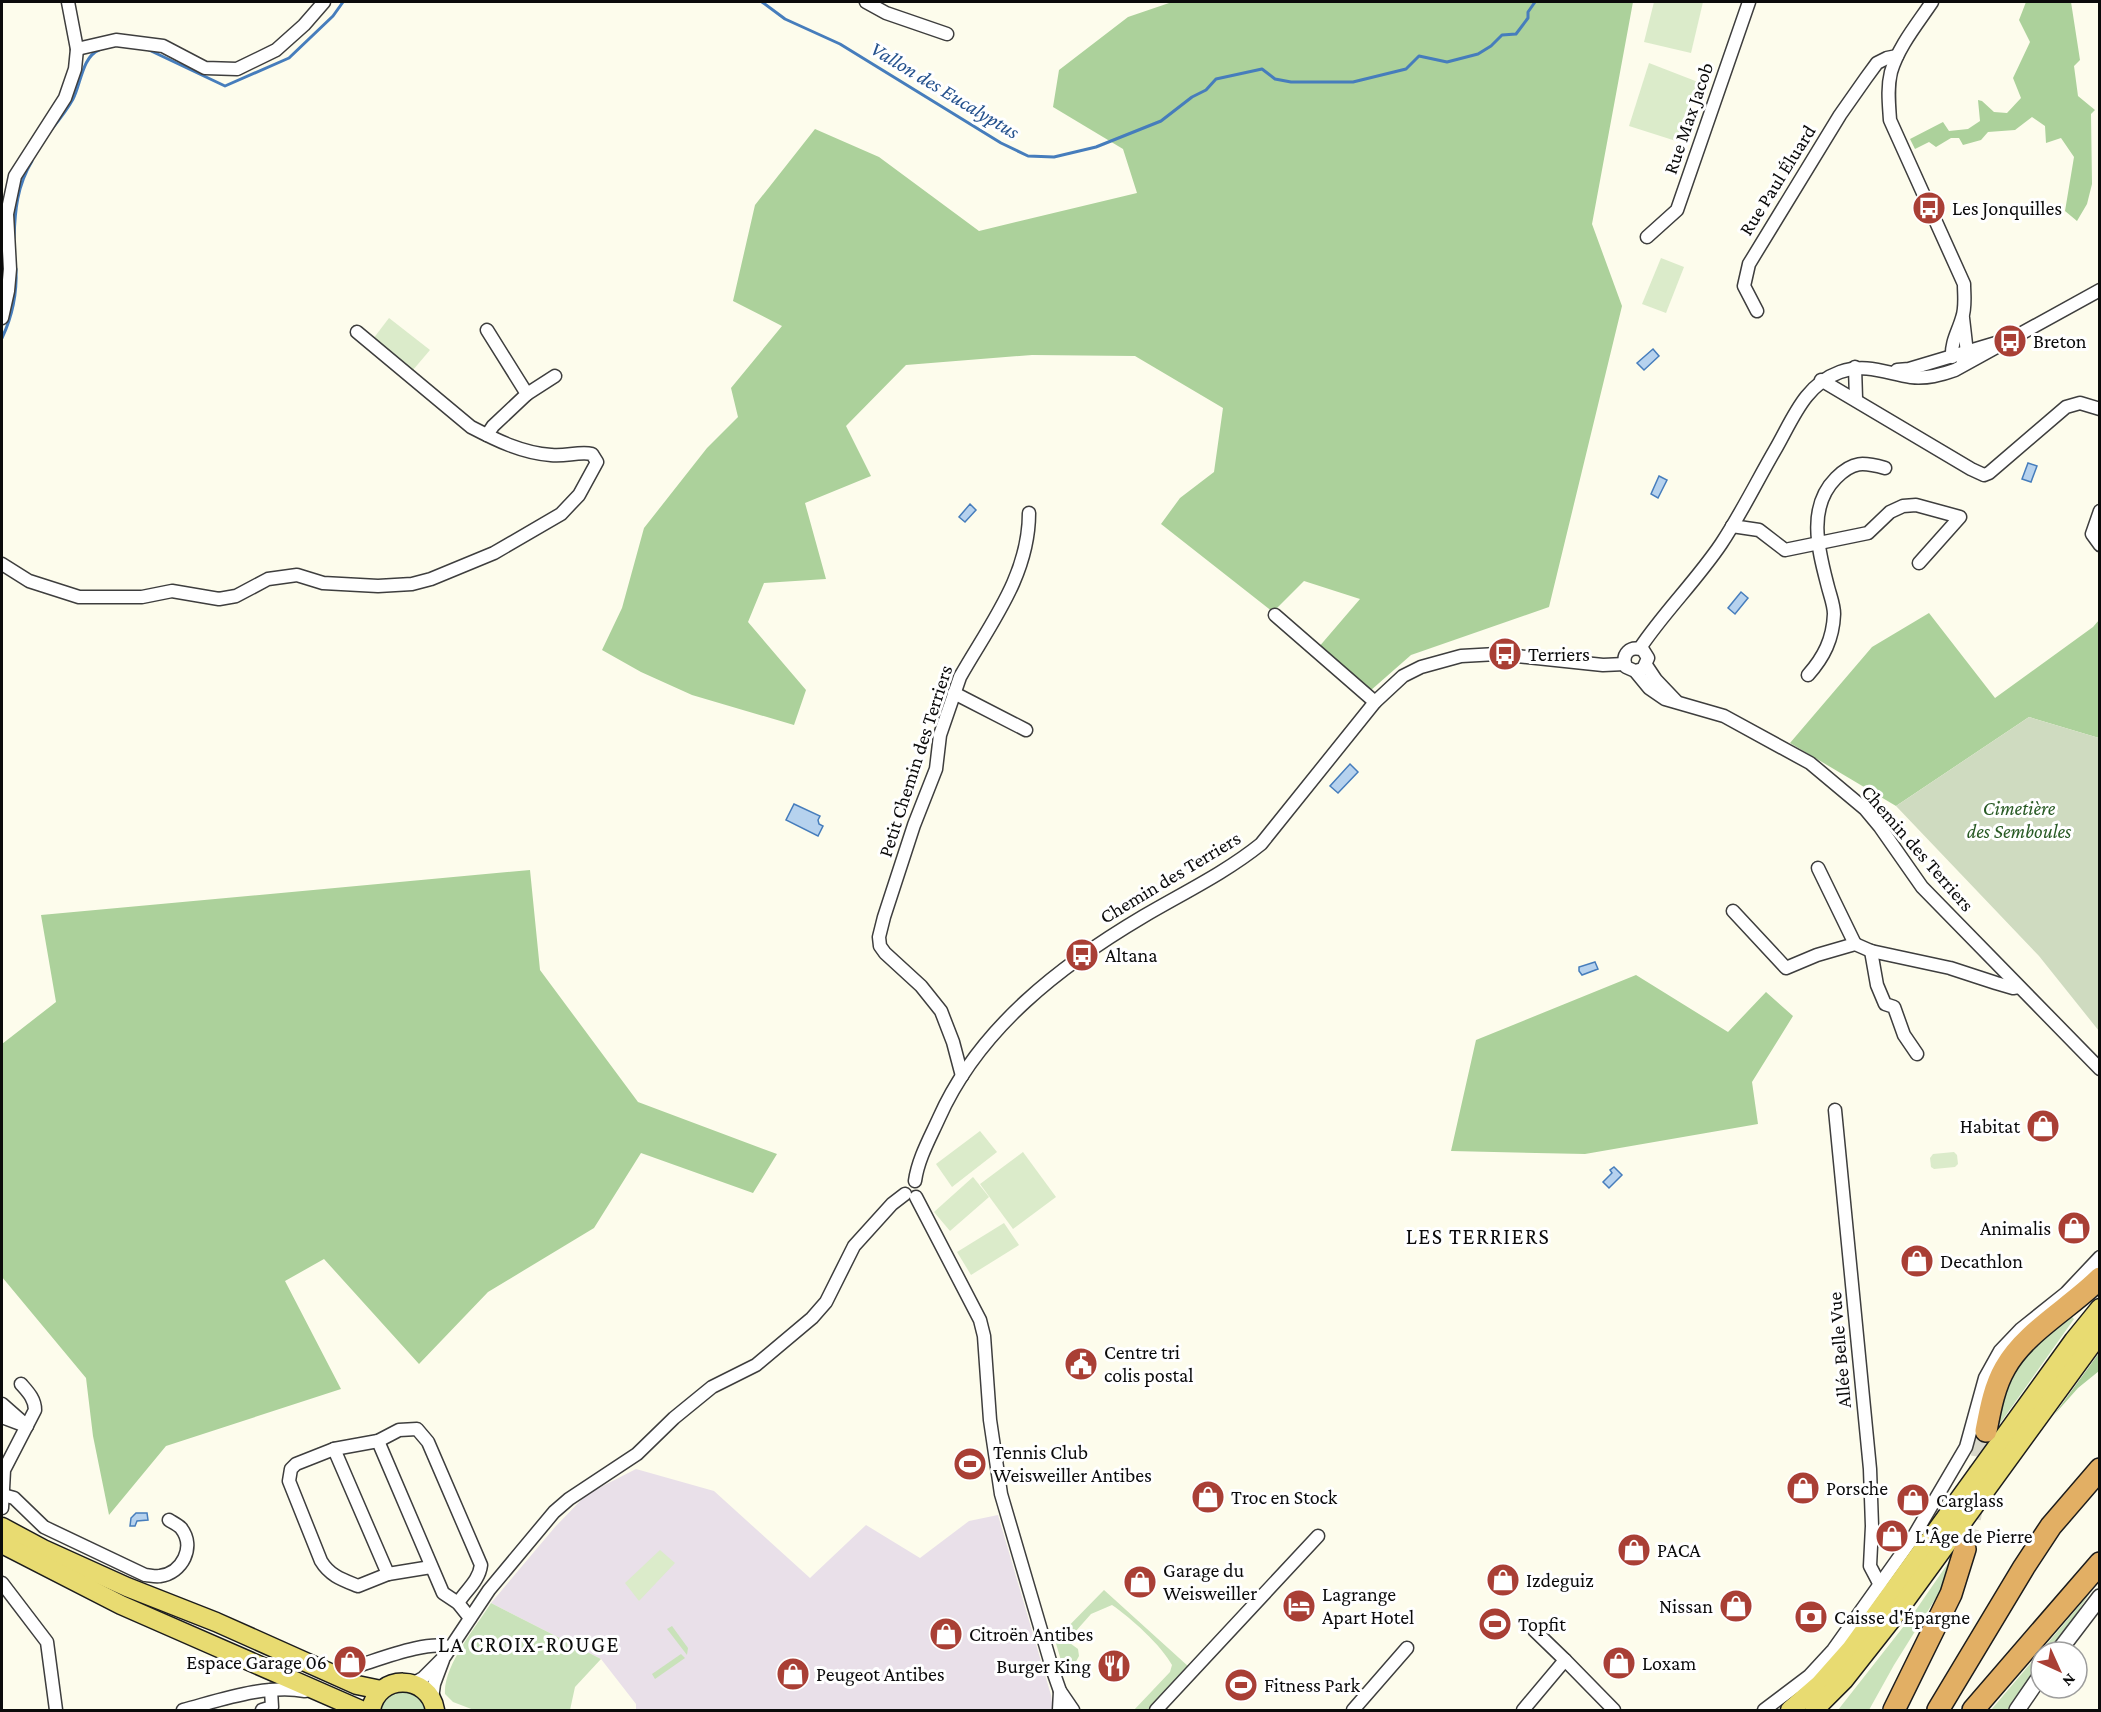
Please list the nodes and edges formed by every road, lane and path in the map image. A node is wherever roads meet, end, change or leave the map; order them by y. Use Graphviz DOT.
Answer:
graph roads {
  1 [pos="68,2"];
  2 [pos="324,2"];
  3 [pos="866,2"];
  4 [pos="1749,2"];
  5 [pos="1932,2"];
  6 [pos="947,34"];
  7 [pos="78,48"];
  8 [pos="1897,56"];
  9 [pos="1891,72"];
  10 [pos="1868,75"];
  11 [pos="1647,237"];
  12 [pos="2100,290"];
  13 [pos="1757,311"];
  14 [pos="2,318"];
  15 [pos="487,330"];
  16 [pos="357,332"];
  17 [pos="1962,360"];
  18 [pos="1855,367"];
  19 [pos="555,376"];
  20 [pos="1821,381"];
  21 [pos="526,394"];
  22 [pos="1856,399"];
  23 [pos="2100,409"];
  24 [pos="487,435"];
  25 [pos="1885,468"];
  26 [pos="2100,511"];
  27 [pos="1029,513"];
  28 [pos="1732,526"];
  29 [pos="1817,543"];
  30 [pos="2100,545"];
  31 [pos="1919,563"];
  32 [pos="2,564"];
  33 [pos="1275,615"];
  34 [pos="1640,648"];
  35 [pos="1633,664"];
  36 [pos="1808,675"];
  37 [pos="954,693"];
  38 [pos="1375,702"];
  39 [pos="1026,730"];
  40 [pos="1818,868"];
  41 [pos="1733,911"];
  42 [pos="1854,944"];
  43 [pos="1871,951"];
  44 [pos="2019,987"];
  45 [pos="1917,1054"];
  46 [pos="2100,1069"];
  47 [pos="962,1076"];
  48 [pos="1835,1110"];
  49 [pos="911,1196"];
  50 [pos="2100,1257"];
  51 [pos="2100,1278"];
  52 [pos="2100,1299"];
  53 [pos="2100,1308"];
  54 [pos="2100,1333"];
  55 [pos="2074,1340"];
  56 [pos="21,1384"];
  57 [pos="2,1404"];
  58 [pos="2,1417"];
  59 [pos="27,1426"];
  60 [pos="1986,1431"];
  61 [pos="378,1441"];
  62 [pos="334,1449"];
  63 [pos="2100,1469"];
  64 [pos="2,1503"];
  65 [pos="169,1520"];
  66 [pos="2,1527"];
  67 [pos="1318,1536"];
  68 [pos="2,1544"];
  69 [pos="1965,1549"];
  70 [pos="2100,1563"];
  71 [pos="431,1567"];
  72 [pos="388,1574"];
  73 [pos="2,1583"];
  74 [pos="1880,1585"];
  75 [pos="2100,1597"];
  76 [pos="458,1604"];
  77 [pos="470,1618"];
  78 [pos="1892,1619"];
  79 [pos="1534,1630"];
  80 [pos="2067,1640"];
  81 [pos="1407,1648"];
  82 [pos="448,1652"];
  83 [pos="1565,1660"];
  84 [pos="354,1667"];
  85 [pos="414,1683"];
  86 [pos="271,1690"];
  87 [pos="381,1690"];
  88 [pos="1060,1691"];
  89 [pos="316,1692"];
  90 [pos="2029,1692"];
  91 [pos="436,1707"];
  92 [pos="56,1710"];
  93 [pos="183,1710"];
  94 [pos="261,1710"];
  95 [pos="361,1710"];
  96 [pos="371,1710"];
  97 [pos="1059,1710"];
  98 [pos="1073,1710"];
  99 [pos="1156,1710"];
  100 [pos="1353,1710"];
  101 [pos="1523,1710"];
  102 [pos="1614,1710"];
  103 [pos="1764,1710"];
  104 [pos="1790,1710"];
  105 [pos="1814,1710"];
  106 [pos="1832,1710"];
  107 [pos="1894,1710"];
  108 [pos="1938,1710"];
  109 [pos="1973,1710"];
  110 [pos="2017,1710"];
  1 -- 7 [label="street"];
  2 -- 7 [label="street"];
  3 -- 6 [label="street"];
  4 -- 11 [label="street, Rue Max Jacob"];
  5 -- 8 [label="street"];
  7 -- 14 [label="street"];
  8 -- 9 [label="street"];
  8 -- 10 [label="street, Rue Paul Éluard"];
  9 -- 10 [label="street"];
  9 -- 17 [label="street"];
  10 -- 13 [label="street, Rue Paul Éluard"];
  12 -- 17 [label="street"];
  15 -- 21 [label="street"];
  16 -- 24 [label="street"];
  17 -- 18 [label="street"];
  18 -- 20 [label="street"];
  18 -- 22 [label="street"];
  19 -- 21 [label="street"];
  20 -- 22 [label="street"];
  20 -- 28 [label="street"];
  21 -- 24 [label="street"];
  22 -- 23 [label="street"];
  24 -- 32 [label="street"];
  25 -- 29 [label="street"];
  26 -- 30 [label="street"];
  27 -- 37 [label="street, Petit Chemin des Terriers"];
  28 -- 29 [label="street"];
  28 -- 34 [label="street"];
  29 -- 31 [label="street"];
  29 -- 36 [label="street"];
  33 -- 38 [label="street"];
  34 -- 35 [label="street"];
  34 -- 35 [label="street"];
  35 -- 38 [label="street, Chemin des Terriers"];
  35 -- 44 [label="street, Chemin des Terriers"];
  37 -- 39 [label="street"];
  37 -- 47 [label="street, Petit Chemin des Terriers"];
  38 -- 47 [label="street, Chemin des Terriers"];
  40 -- 42 [label="street"];
  41 -- 42 [label="street"];
  42 -- 43 [label="street"];
  43 -- 44 [label="street"];
  43 -- 45 [label="street"];
  44 -- 46 [label="street, Chemin des Terriers"];
  47 -- 49 [label="street, Chemin des Terriers"];
  48 -- 74 [label="street, Allée Belle Vue"];
  49 -- 77 [label="street"];
  49 -- 88 [label="street"];
  50 -- 74 [label="street"];
  51 -- 60 [label="highway"];
  52 -- 55 [label="main road"];
  53 -- 55 [label="main road"];
  54 -- 78 [label="main road"];
  55 -- 104 [label="main road"];
  56 -- 59 [label="street"];
  57 -- 59 [label="street"];
  58 -- 59 [label="street"];
  59 -- 64 [label="street"];
  61 -- 62 [label="street"];
  61 -- 71 [label="street"];
  61 -- 76 [label="street"];
  62 -- 72 [label="street"];
  62 -- 72 [label="street"];
  63 -- 108 [label="highway"];
  64 -- 65 [label="street"];
  66 -- 87 [label="main road"];
  67 -- 99 [label="street"];
  68 -- 89 [label="main road"];
  69 -- 107 [label="highway"];
  70 -- 109 [label="highway"];
  71 -- 72 [label="street"];
  71 -- 76 [label="street"];
  73 -- 92 [label="street"];
  74 -- 103 [label="street"];
  75 -- 80 [label="street"];
  76 -- 77 [label="street"];
  77 -- 82 [label="street"];
  78 -- 105 [label="main road"];
  78 -- 106 [label="main road"];
  79 -- 83 [label="street"];
  81 -- 100 [label="street"];
  82 -- 84 [label="street"];
  82 -- 85 [label="street"];
  82 -- 91 [label="street"];
  83 -- 101 [label="street"];
  83 -- 102 [label="street"];
  85 -- 87 [label="main road"];
  85 -- 91 [label="main road"];
  86 -- 89 [label="street"];
  86 -- 93 [label="street"];
  86 -- 94 [label="street"];
  87 -- 96 [label="main road"];
  88 -- 97 [label="street"];
  88 -- 98 [label="street"];
  89 -- 95 [label="main road"];
  90 -- 110 [label="street"];
}
